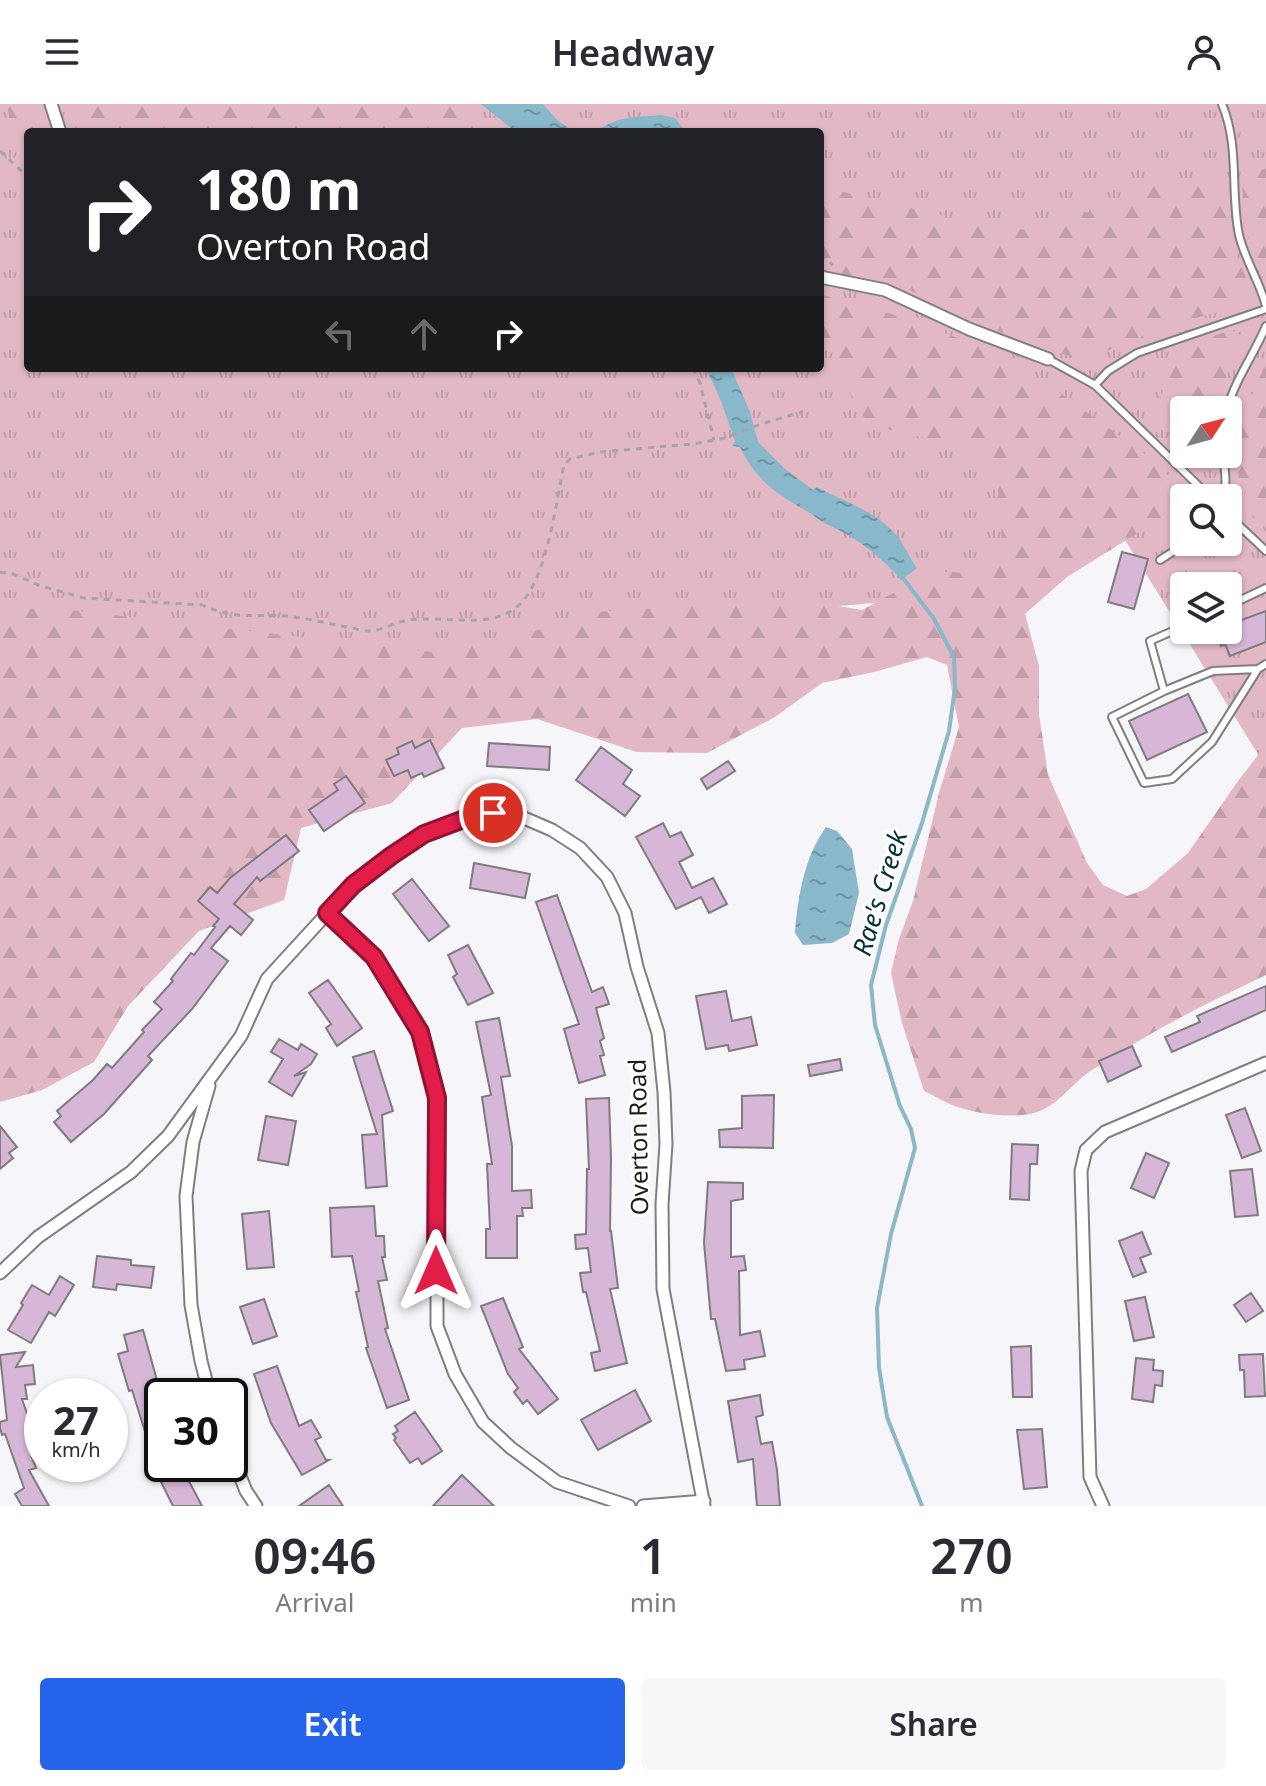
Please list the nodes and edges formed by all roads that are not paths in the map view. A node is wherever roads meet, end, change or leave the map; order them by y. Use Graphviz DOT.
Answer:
graph roads {
  1 [pos="51,104"];
  2 [pos="1222,104"];
  3 [pos="59,128"];
  4 [pos="824,278"];
  5 [pos="1266,308"];
  6 [pos="1266,326"];
  7 [pos="1048,359"];
  8 [pos="1095,385"];
  9 [pos="1231,396"];
  10 [pos="1197,484"];
  11 [pos="1242,529"];
  12 [pos="1266,551"];
  13 [pos="1170,554"];
  14 [pos="1160,560"];
  15 [pos="1266,588"];
  16 [pos="1242,599"];
  17 [pos="1170,632"];
  18 [pos="1266,664"];
  19 [pos="1258,669"];
  20 [pos="1164,691"];
  21 [pos="327,913"];
  22 [pos="1266,1063"];
  23 [pos="212,1077"];
  24 [pos="0,1273"];
  25 [pos="205,1378"];
  26 [pos="242,1482"];
  27 [pos="704,1504"];
  28 [pos="256,1506"];
  29 [pos="629,1506"];
  30 [pos="643,1506"];
  31 [pos="1103,1506"];
  1 -- 3 [label="street"];
  2 -- 5 [label="lane"];
  4 -- 7 [label="street"];
  5 -- 8 [label="lane"];
  6 -- 9 [label="lane"];
  7 -- 8 [label="lane"];
  8 -- 10 [label="lane"];
  11 -- 12 [label="lane"];
  13 -- 14 [label="lane"];
  15 -- 16 [label="lane"];
  17 -- 20 [label="lane"];
  18 -- 19 [label="lane"];
  19 -- 20 [label="lane"];
  19 -- 20 [label="lane"];
  21 -- 23 [label="street, Overton Road"];
  21 -- 27 [label="street, Overton Road"];
  21 -- 29 [label="street"];
  22 -- 31 [label="street"];
  23 -- 24 [label="street, Overton Road"];
  23 -- 25 [label="street"];
  26 -- 28 [label="street"];
  27 -- 30 [label="street"];
}
